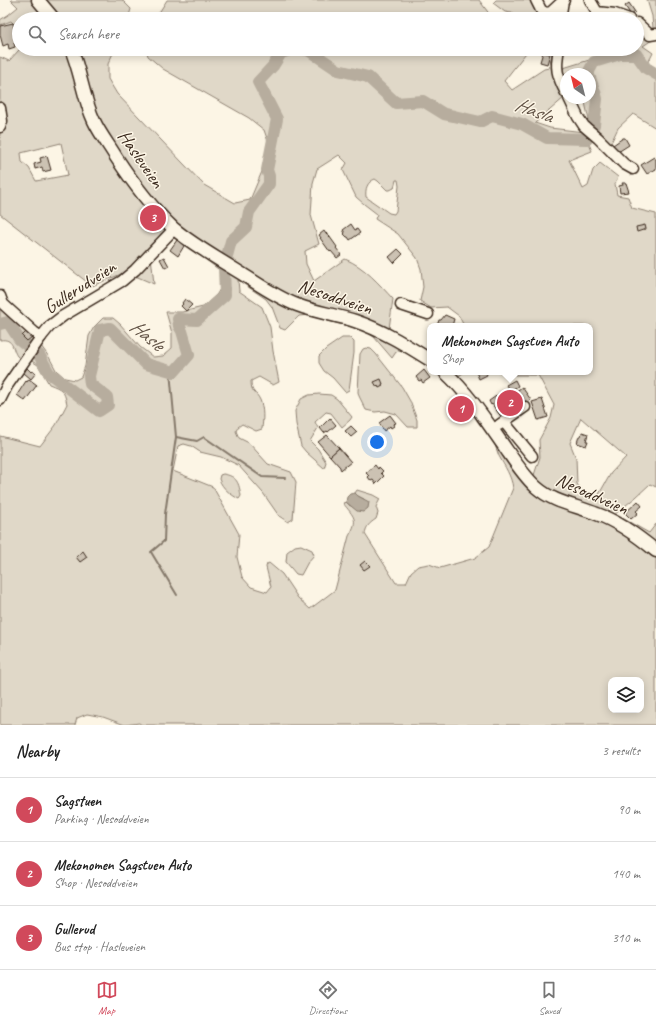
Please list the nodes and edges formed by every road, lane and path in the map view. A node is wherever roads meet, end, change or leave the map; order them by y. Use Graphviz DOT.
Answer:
graph roads {
  1 [pos="536,0"];
  2 [pos="590,0"];
  3 [pos="563,1"];
  4 [pos="36,2"];
  5 [pos="47,12"];
  6 [pos="543,12"];
  7 [pos="550,12"];
  8 [pos="561,12"];
  9 [pos="597,12"];
  10 [pos="644,29"];
  11 [pos="656,34"];
  12 [pos="73,56"];
  13 [pos="557,56"];
  14 [pos="560,81"];
  15 [pos="572,104"];
  16 [pos="0,108"];
  17 [pos="0,127"];
  18 [pos="633,169"];
  19 [pos="174,228"];
  20 [pos="225,263"];
  21 [pos="0,296"];
  22 [pos="402,305"];
  23 [pos="428,314"];
  24 [pos="41,337"];
  25 [pos="427,358"];
  26 [pos="448,375"];
  27 [pos="0,400"];
  28 [pos="525,407"];
  29 [pos="504,422"];
  30 [pos="492,429"];
  31 [pos="532,456"];
  32 [pos="656,551"];
  1 -- 6 [label="street"];
  2 -- 9 [label="street"];
  3 -- 7 [label="street"];
  3 -- 8 [label="street"];
  4 -- 5 [label="main road"];
  10 -- 11 [label="street"];
  12 -- 19 [label="main road, Hasleveien"];
  13 -- 14 [label="street"];
  15 -- 18 [label="street"];
  16 -- 17 [label="street"];
  19 -- 20 [label="main road, Hasleveien"];
  19 -- 24 [label="street, Gullerudveien"];
  20 -- 25 [label="main road, Nesoddveien"];
  21 -- 24 [label="street"];
  22 -- 23 [label="street"];
  24 -- 27 [label="street, Gullerudveien"];
  26 -- 30 [label="main road, Nesoddveien"];
  28 -- 29 [label="street"];
  29 -- 30 [label="street"];
  29 -- 31 [label="street"];
  30 -- 32 [label="main road, Nesoddveien"];
}
